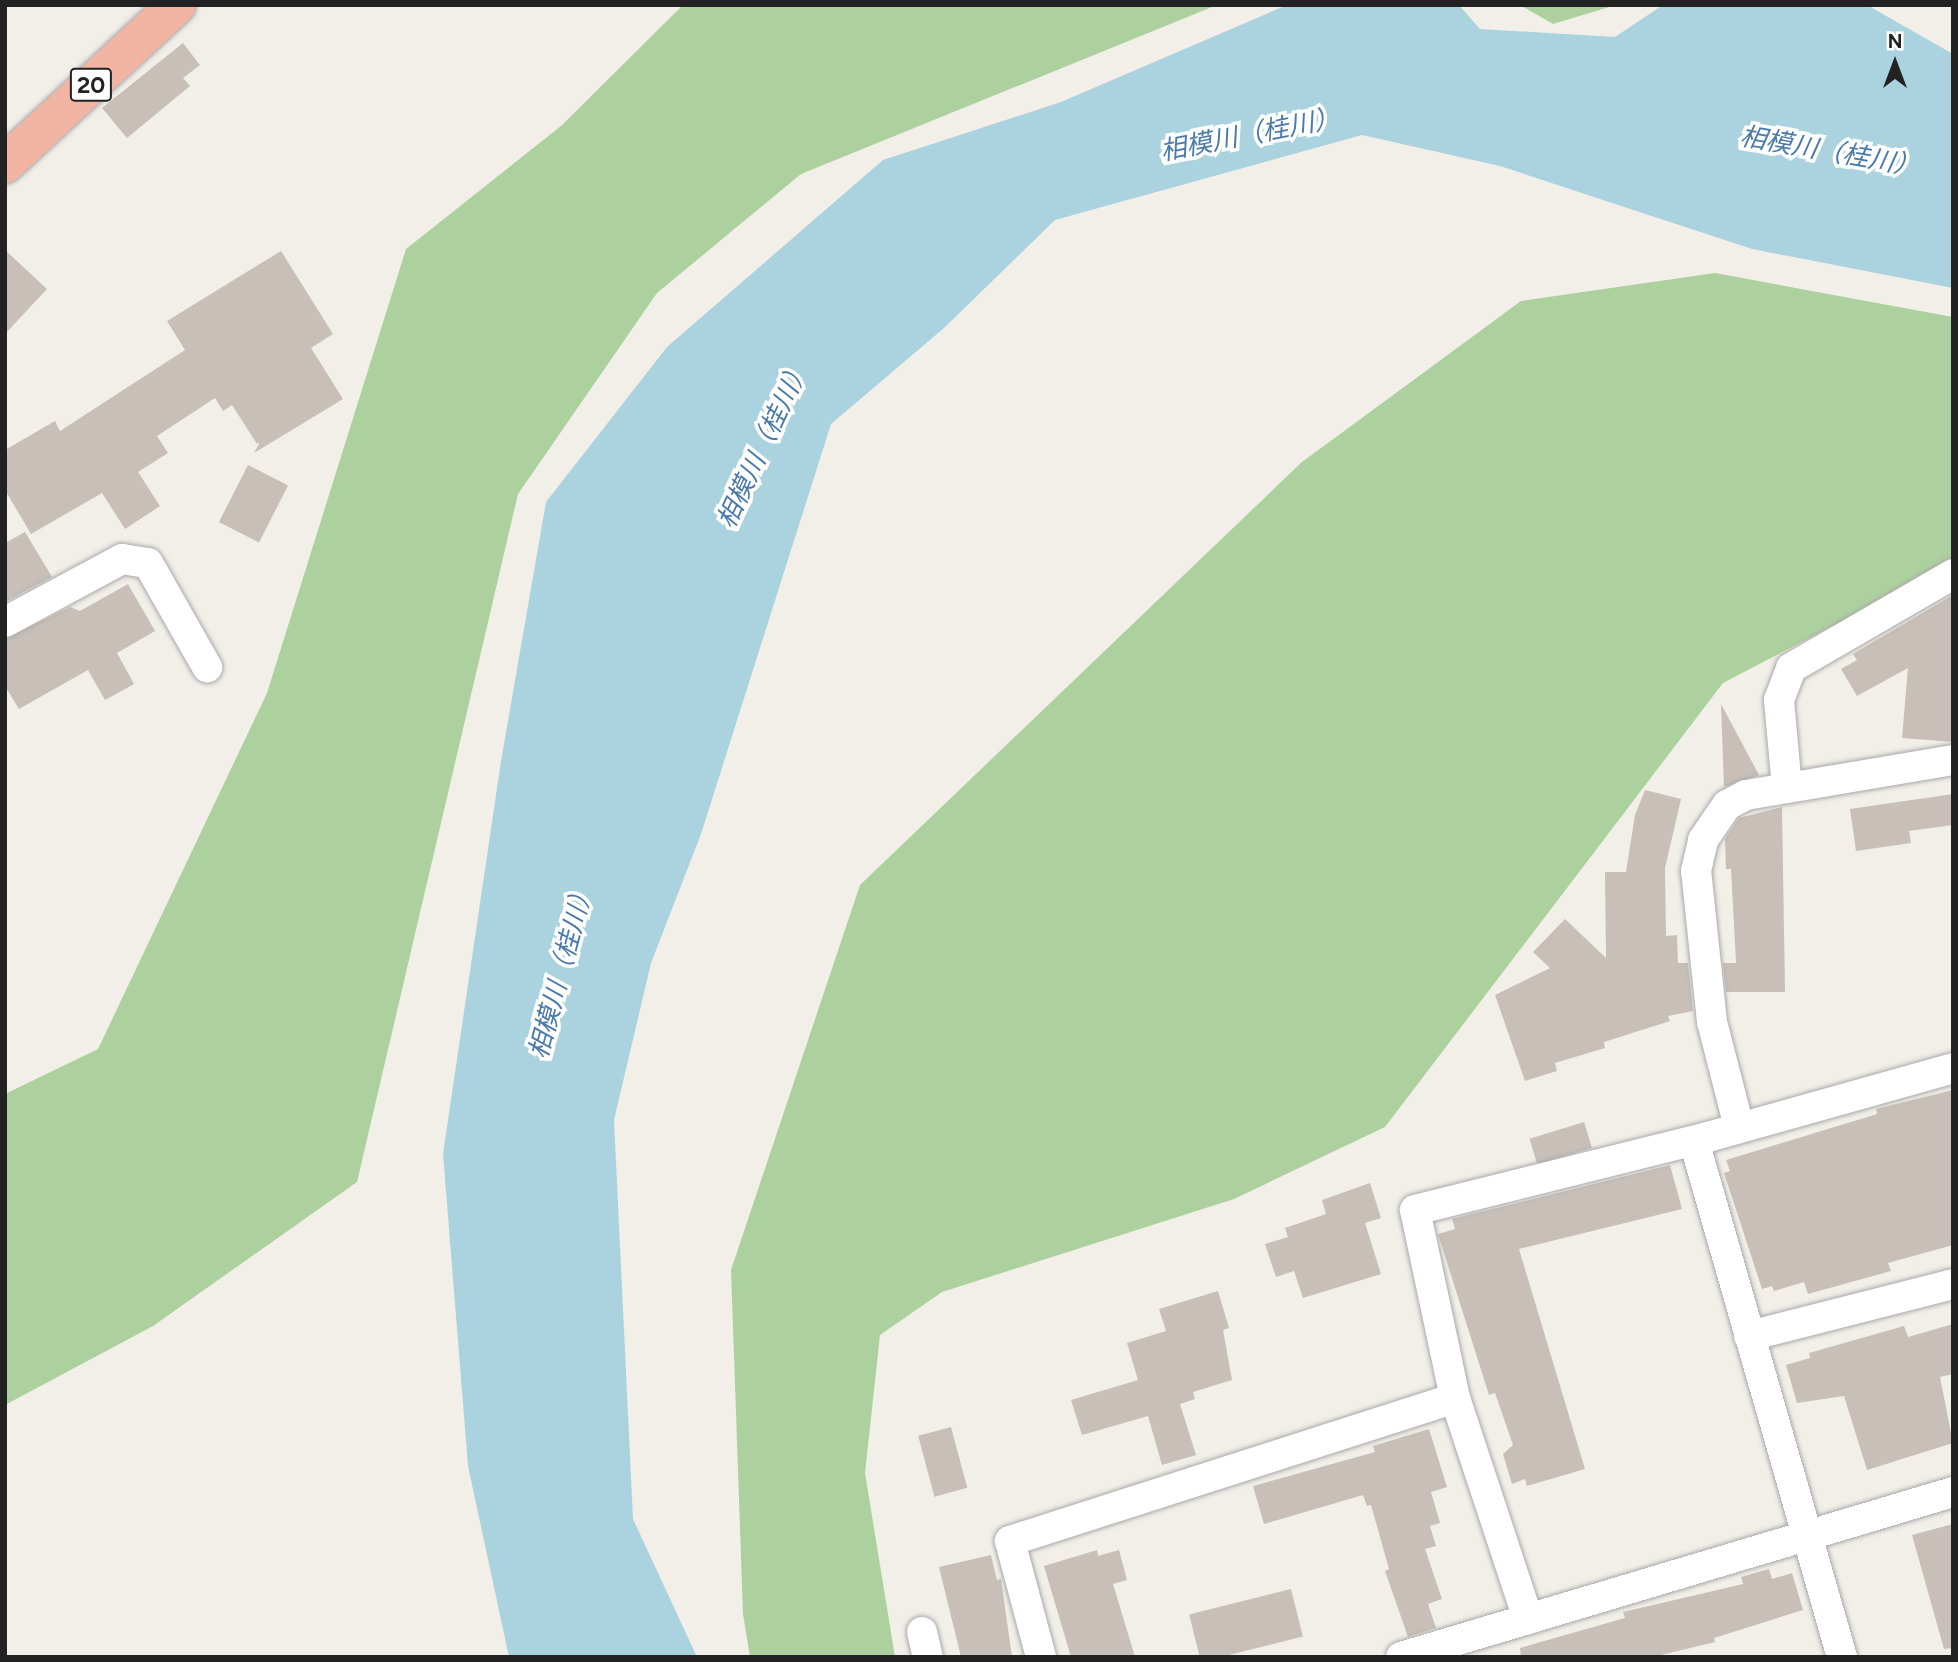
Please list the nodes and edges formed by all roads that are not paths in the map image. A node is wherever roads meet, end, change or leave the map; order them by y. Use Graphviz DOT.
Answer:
graph roads {
  1 [pos="177,5"];
  2 [pos="5,164"];
  3 [pos="1953,574"];
  4 [pos="5,622"];
  5 [pos="207,667"];
  6 [pos="1953,760"];
  7 [pos="1787,788"];
  8 [pos="1953,1068"];
  9 [pos="1739,1127"];
  10 [pos="1694,1140"];
  11 [pos="1953,1284"];
  12 [pos="1749,1336"];
  13 [pos="1455,1398"];
  14 [pos="1953,1492"];
  15 [pos="1804,1535"];
  16 [pos="1528,1619"];
  17 [pos="1041,1657"];
  18 [pos="1401,1657"];
  19 [pos="1842,1657"];
  1 -- 2 [label="highway, 20"];
  3 -- 7 [label="street"];
  4 -- 5 [label="street"];
  6 -- 7 [label="street"];
  7 -- 9 [label="street"];
  8 -- 9 [label="street"];
  9 -- 10 [label="street"];
  10 -- 12 [label="street"];
  10 -- 13 [label="street"];
  11 -- 12 [label="street"];
  12 -- 15 [label="street"];
  13 -- 16 [label="street"];
  13 -- 17 [label="street"];
  14 -- 15 [label="street"];
  15 -- 16 [label="street"];
  15 -- 19 [label="street"];
  16 -- 18 [label="street"];
}
